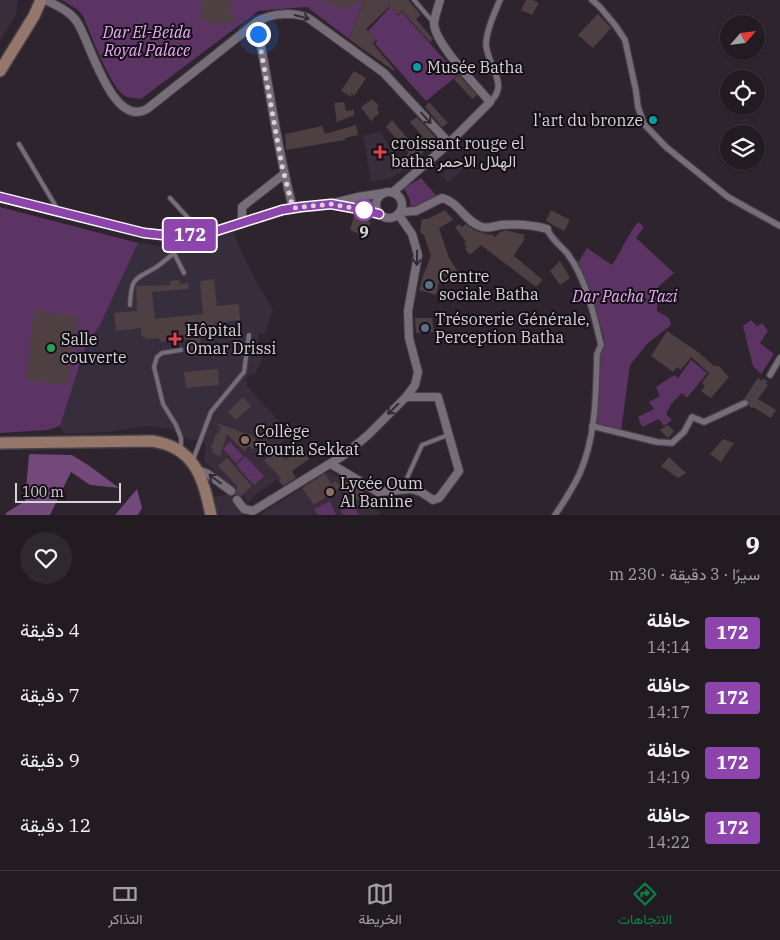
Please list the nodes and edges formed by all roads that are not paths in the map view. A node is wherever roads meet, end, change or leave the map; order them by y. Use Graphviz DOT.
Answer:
graph roads {
  1 [pos="41,0"];
  2 [pos="46,0"];
  3 [pos="414,0"];
  4 [pos="440,0"];
  5 [pos="500,0"];
  6 [pos="592,0"];
  7 [pos="256,23"];
  8 [pos="434,24"];
  9 [pos="0,71"];
  10 [pos="490,102"];
  11 [pos="449,143"];
  12 [pos="19,144"];
  13 [pos="284,174"];
  14 [pos="393,192"];
  15 [pos="384,193"];
  16 [pos="0,197"];
  17 [pos="170,198"];
  18 [pos="331,204"];
  19 [pos="293,208"];
  20 [pos="59,212"];
  21 [pos="399,213"];
  22 [pos="379,214"];
  23 [pos="242,224"];
  24 [pos="780,226"];
  25 [pos="547,230"];
  26 [pos="172,236"];
  27 [pos="174,253"];
  28 [pos="184,272"];
  29 [pos="130,305"];
  30 [pos="249,335"];
  31 [pos="180,350"];
  32 [pos="780,358"];
  33 [pos="770,375"];
  34 [pos="406,397"];
  35 [pos="745,403"];
  36 [pos="592,426"];
  37 [pos="448,434"];
  38 [pos="0,443"];
  39 [pos="181,452"];
  40 [pos="331,464"];
  41 [pos="195,466"];
  42 [pos="402,489"];
  43 [pos="231,491"];
  44 [pos="238,500"];
  45 [pos="211,515"];
  46 [pos="555,515"];
  1 -- 9 [label="main road"];
  2 -- 7 [label="street"];
  3 -- 8 [label="lane"];
  4 -- 8 [label="street"];
  5 -- 10 [label="street"];
  6 -- 24 [label="street"];
  7 -- 11 [label="street, one-way"];
  7 -- 13 [label="street"];
  8 -- 10 [label="street"];
  10 -- 11 [label="street"];
  11 -- 14 [label="street"];
  12 -- 20 [label="lane"];
  13 -- 19 [label="street"];
  13 -- 23 [label="street"];
  14 -- 15 [label="street"];
  14 -- 21 [label="street"];
  15 -- 18 [label="street"];
  15 -- 22 [label="street"];
  16 -- 20 [label="street"];
  17 -- 26 [label="lane"];
  18 -- 19 [label="street"];
  18 -- 22 [label="street"];
  19 -- 23 [label="street"];
  20 -- 26 [label="street"];
  21 -- 22 [label="street"];
  21 -- 25 [label="street"];
  21 -- 34 [label="street, one-way"];
  23 -- 26 [label="street"];
  25 -- 36 [label="street"];
  26 -- 27 [label="lane"];
  27 -- 28 [label="lane"];
  27 -- 29 [label="lane"];
  30 -- 41 [label="lane"];
  31 -- 39 [label="lane"];
  32 -- 33 [label="street"];
  34 -- 37 [label="street"];
  34 -- 40 [label="street, one-way"];
  35 -- 36 [label="street"];
  36 -- 46 [label="street"];
  37 -- 42 [label="lane"];
  37 -- 42 [label="street"];
  38 -- 39 [label="main road"];
  39 -- 41 [label="main road"];
  40 -- 42 [label="street"];
  40 -- 44 [label="street"];
  43 -- 41 [label="street, one-way"];
  41 -- 45 [label="main road"];
}
